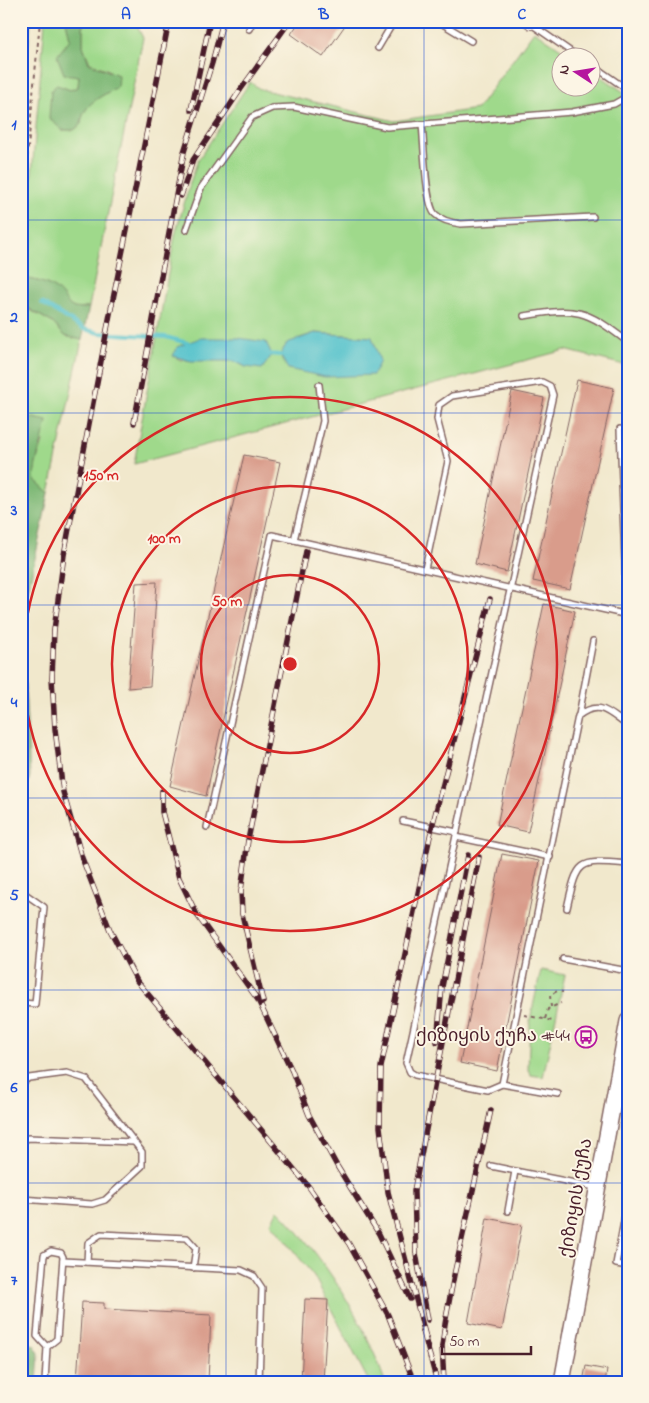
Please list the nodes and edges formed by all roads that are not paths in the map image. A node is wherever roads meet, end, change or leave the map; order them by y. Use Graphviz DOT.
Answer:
graph roads {
  1 [pos="253,21"];
  2 [pos="394,21"];
  3 [pos="438,21"];
  4 [pos="529,23"];
  5 [pos="249,29"];
  6 [pos="471,41"];
  7 [pos="378,48"];
  8 [pos="565,48"];
  9 [pos="602,72"];
  10 [pos="628,90"];
  11 [pos="628,96"];
  12 [pos="422,124"];
  13 [pos="593,217"];
  14 [pos="186,230"];
  15 [pos="524,316"];
  16 [pos="628,342"];
  17 [pos="319,385"];
  18 [pos="620,428"];
  19 [pos="294,540"];
  20 [pos="425,569"];
  21 [pos="510,588"];
  22 [pos="627,615"];
  23 [pos="593,641"];
  24 [pos="578,716"];
  25 [pos="628,726"];
  26 [pos="403,820"];
  27 [pos="207,827"];
  28 [pos="457,834"];
  29 [pos="550,857"];
  30 [pos="628,864"];
  31 [pos="21,891"];
  32 [pos="566,908"];
  33 [pos="563,959"];
  34 [pos="628,971"];
  35 [pos="21,1003"];
  36 [pos="628,1021"];
  37 [pos="626,1042"];
  38 [pos="21,1083"];
  39 [pos="502,1084"];
  40 [pos="558,1094"];
  41 [pos="21,1142"];
  42 [pos="134,1142"];
  43 [pos="492,1166"];
  44 [pos="516,1171"];
  45 [pos="598,1188"];
  46 [pos="21,1199"];
  47 [pos="628,1200"];
  48 [pos="508,1211"];
  49 [pos="63,1261"];
  50 [pos="88,1262"];
  51 [pos="628,1266"];
  52 [pos="193,1268"];
  53 [pos="47,1347"];
  54 [pos="45,1382"];
  55 [pos="259,1382"];
  56 [pos="562,1382"];
  1 -- 5 [label="lane"];
  2 -- 7 [label="lane"];
  3 -- 6 [label="lane"];
  4 -- 8 [label="lane"];
  9 -- 10 [label="lane"];
  11 -- 12 [label="lane"];
  12 -- 13 [label="lane"];
  12 -- 14 [label="lane"];
  15 -- 16 [label="lane"];
  17 -- 19 [label="lane"];
  18 -- 22 [label="lane"];
  19 -- 20 [label="lane"];
  19 -- 27 [label="lane"];
  20 -- 21 [label="lane"];
  20 -- 21 [label="lane"];
  21 -- 22 [label="lane"];
  21 -- 28 [label="lane"];
  23 -- 24 [label="lane"];
  24 -- 25 [label="lane"];
  24 -- 29 [label="lane"];
  26 -- 28 [label="lane"];
  28 -- 29 [label="lane"];
  28 -- 39 [label="lane"];
  29 -- 39 [label="lane"];
  30 -- 32 [label="lane"];
  31 -- 35 [label="lane"];
  33 -- 34 [label="lane"];
  36 -- 37 [label="street, ქიზიყის ქუჩა"];
  37 -- 45 [label="street, ქიზიყის ქუჩა"];
  38 -- 42 [label="lane"];
  39 -- 40 [label="lane"];
  41 -- 42 [label="lane"];
  42 -- 46 [label="lane"];
  43 -- 44 [label="lane"];
  44 -- 45 [label="lane"];
  44 -- 48 [label="lane"];
  45 -- 56 [label="street, ქიზიყის ქუჩა"];
  47 -- 51 [label="lane"];
  49 -- 50 [label="lane"];
  49 -- 53 [label="lane"];
  49 -- 53 [label="lane"];
  50 -- 52 [label="lane"];
  50 -- 52 [label="lane"];
  52 -- 55 [label="lane"];
  53 -- 54 [label="lane"];
}
